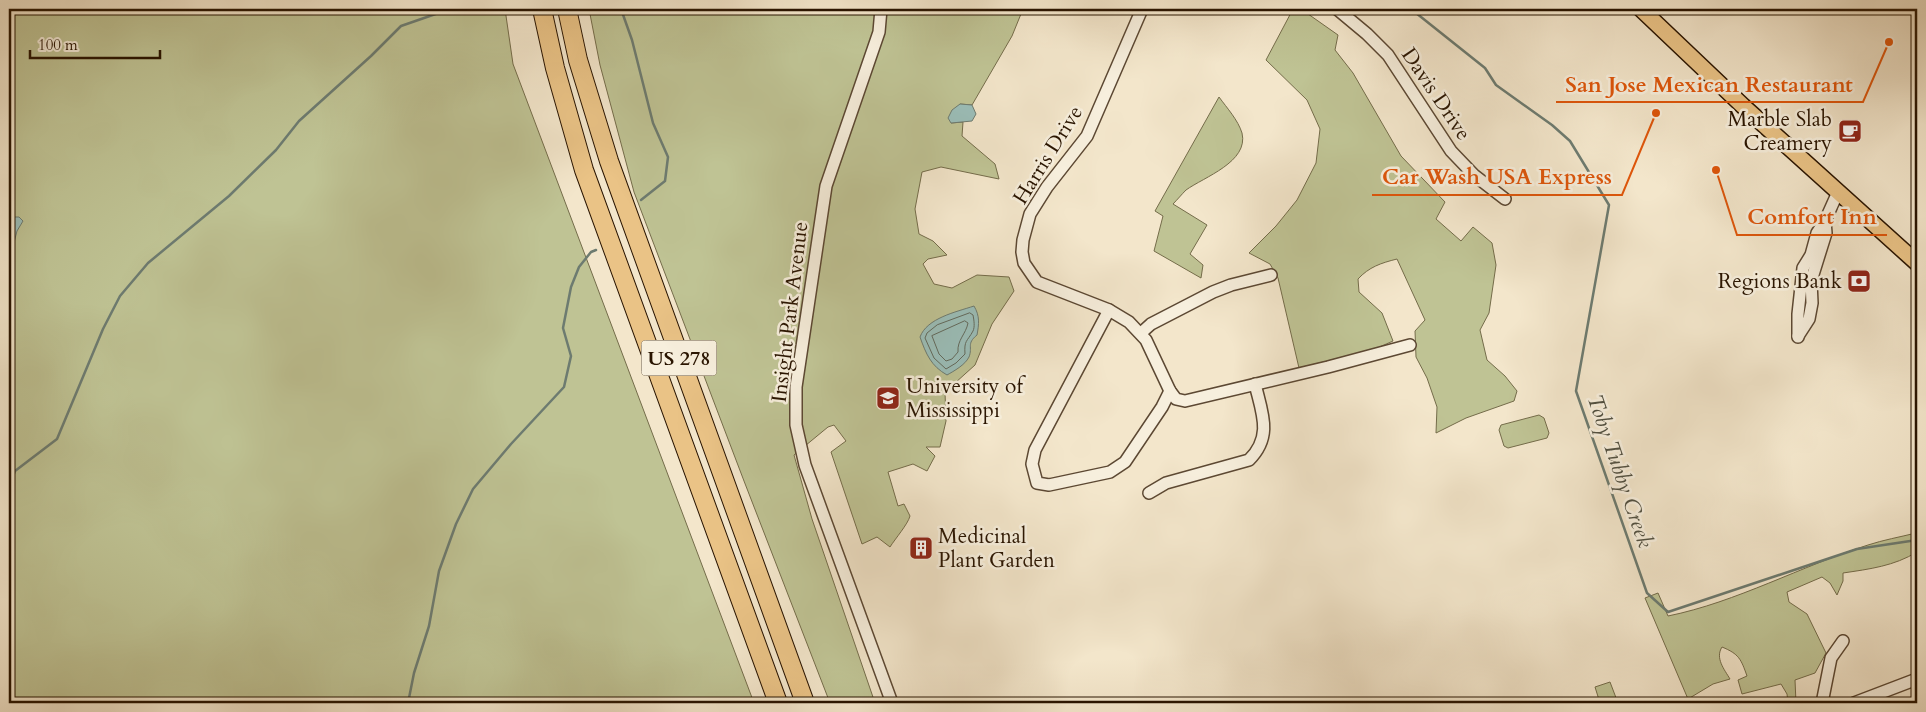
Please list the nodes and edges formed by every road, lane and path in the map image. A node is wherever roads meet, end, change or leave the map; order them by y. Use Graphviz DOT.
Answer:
graph roads {
  1 [pos="542,9"];
  2 [pos="567,9"];
  3 [pos="882,9"];
  4 [pos="1142,9"];
  5 [pos="1336,9"];
  6 [pos="1641,9"];
  7 [pos="1838,192"];
  8 [pos="1505,199"];
  9 [pos="1825,221"];
  10 [pos="1917,263"];
  11 [pos="1271,275"];
  12 [pos="1109,310"];
  13 [pos="1141,334"];
  14 [pos="1410,344"];
  15 [pos="1255,384"];
  16 [pos="1170,391"];
  17 [pos="1150,493"];
  18 [pos="1843,641"];
  19 [pos="1917,679"];
  20 [pos="778,703"];
  21 [pos="805,703"];
  22 [pos="892,703"];
  23 [pos="1822,703"];
  24 [pos="1854,703"];
  1 -- 20 [label="highway, US 278"];
  2 -- 21 [label="highway, US 278"];
  3 -- 22 [label="street, Insight Park Avenue"];
  4 -- 12 [label="street, Harris Drive"];
  5 -- 8 [label="street, Davis Drive"];
  6 -- 7 [label="main road"];
  7 -- 9 [label="street"];
  7 -- 10 [label="main road"];
  9 -- 9 [label="street"];
  11 -- 13 [label="street"];
  12 -- 13 [label="street, Harris Drive"];
  12 -- 16 [label="street"];
  13 -- 16 [label="street, Harris Drive"];
  14 -- 15 [label="street"];
  15 -- 16 [label="street"];
  15 -- 17 [label="street"];
  18 -- 23 [label="street"];
  19 -- 24 [label="street"];
}
